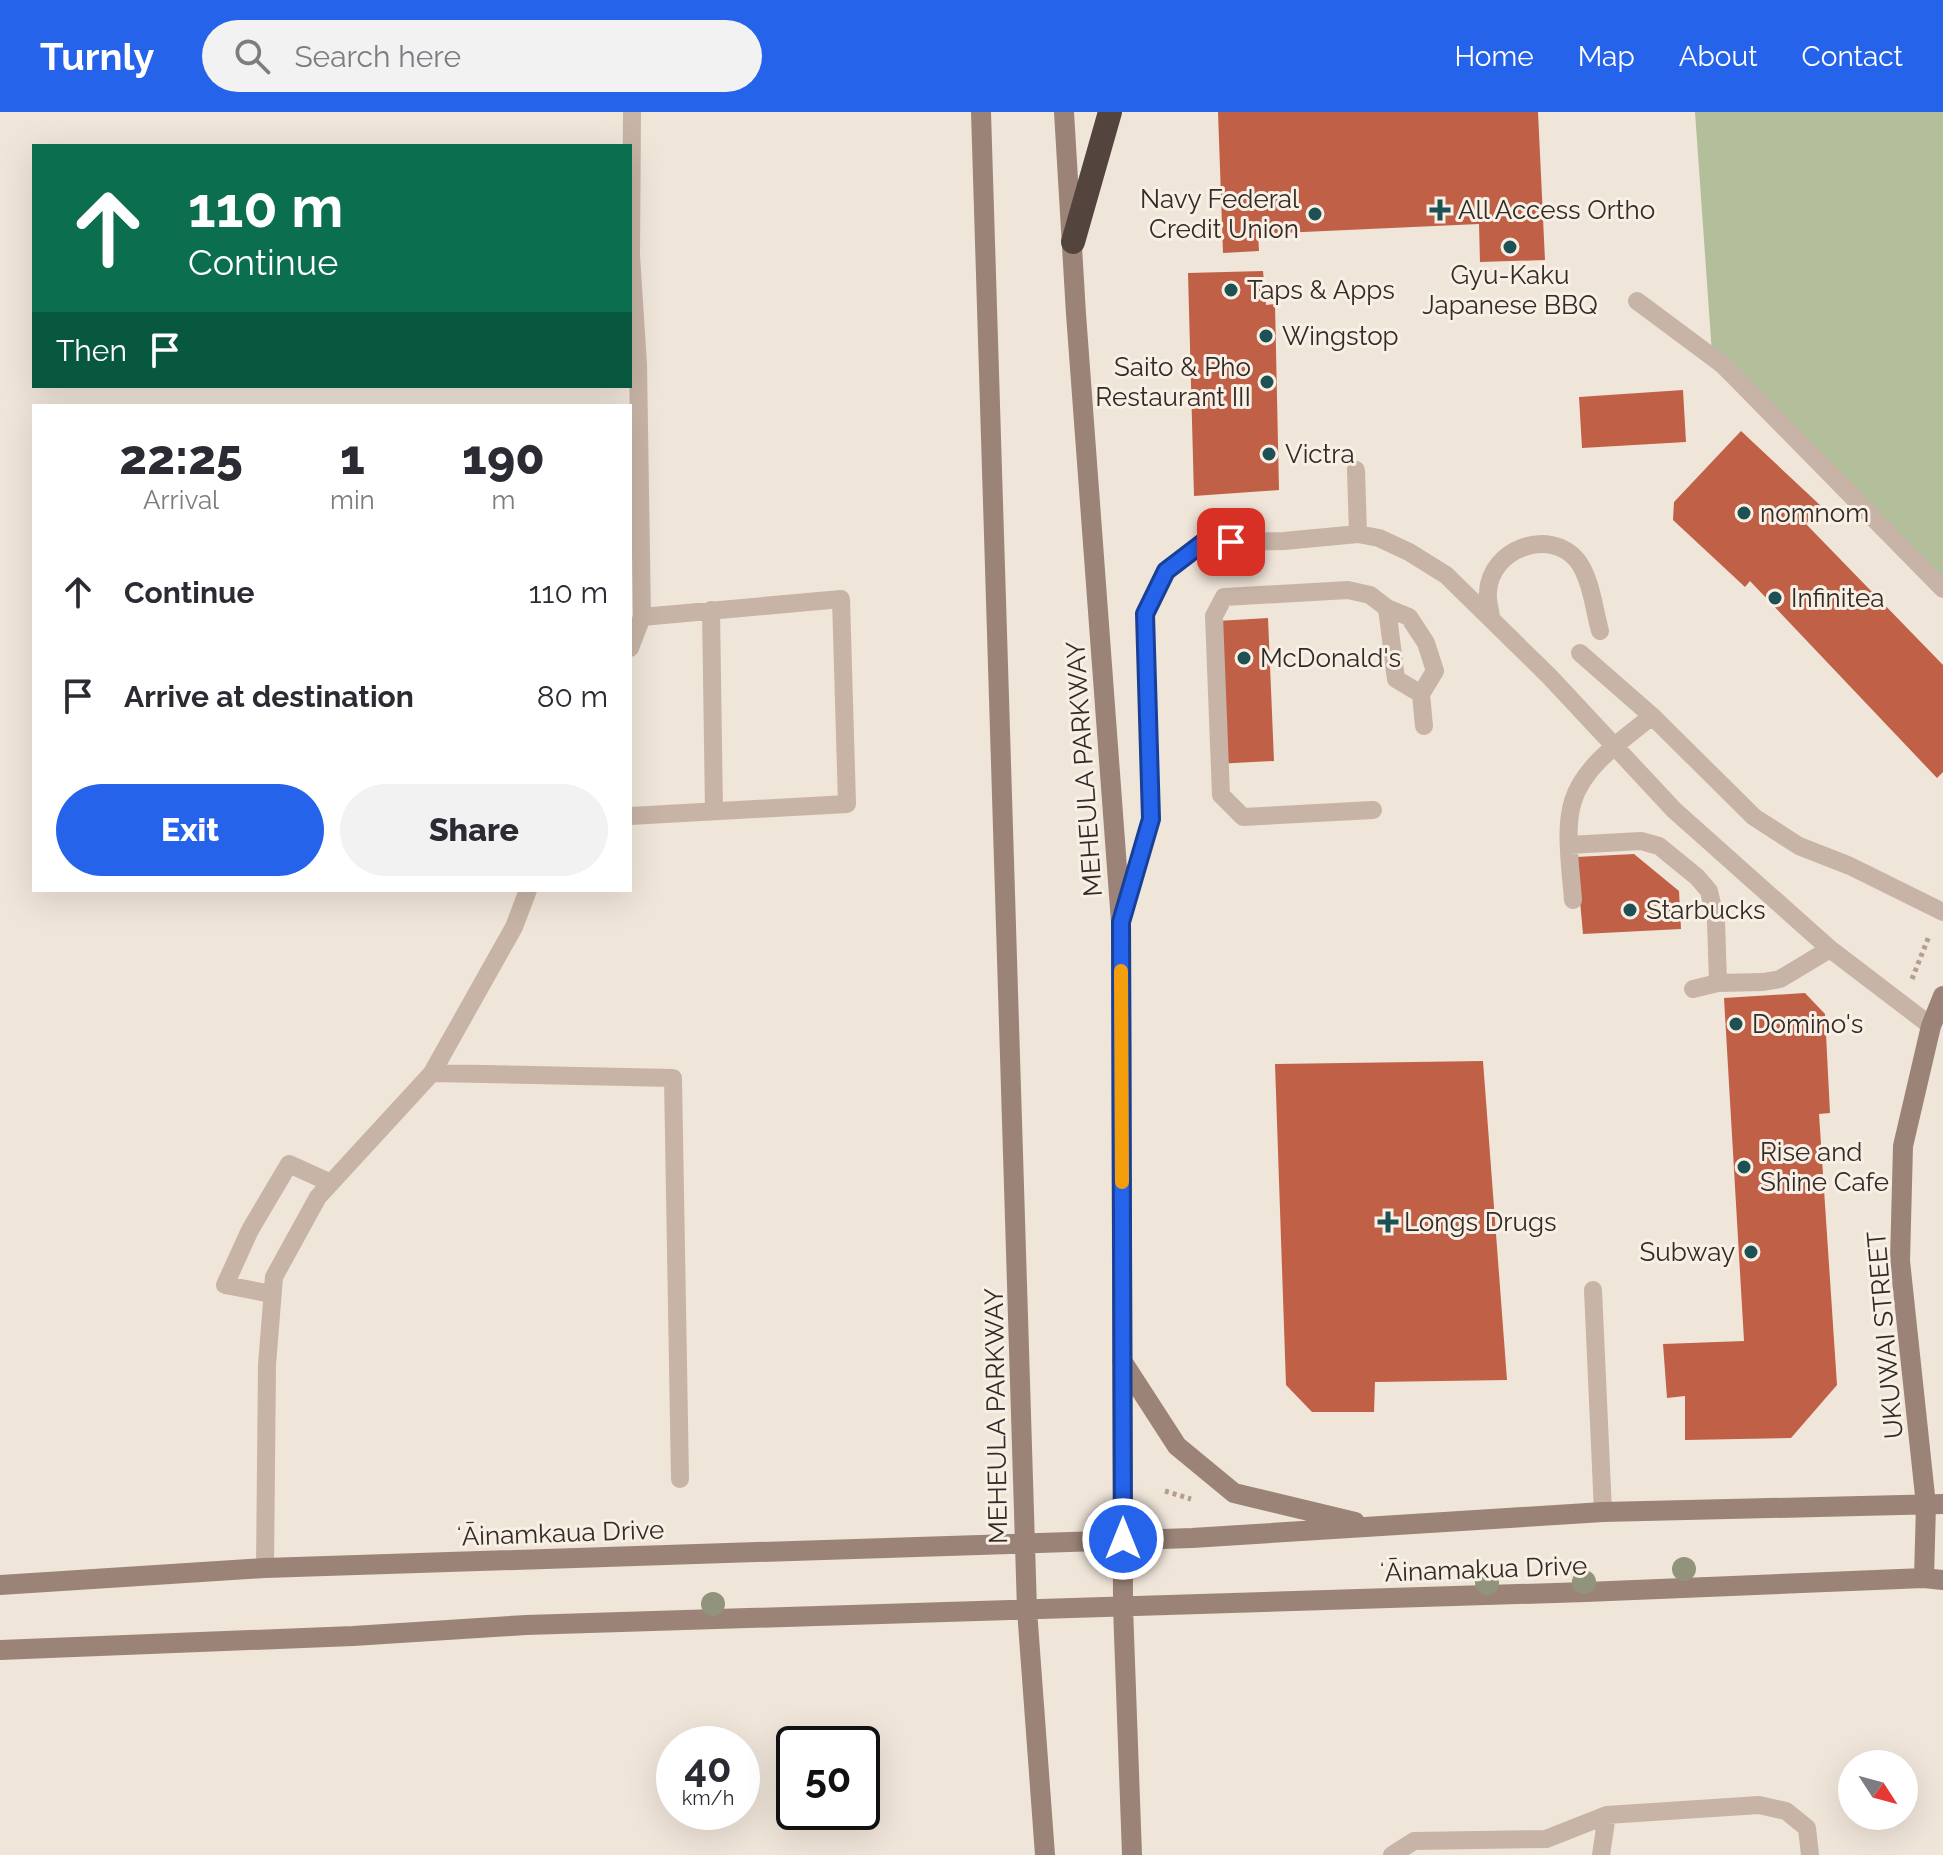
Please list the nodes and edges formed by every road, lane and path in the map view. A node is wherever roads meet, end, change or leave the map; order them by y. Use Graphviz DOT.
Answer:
graph roads {
  1 [pos="632,112"];
  2 [pos="981,112"];
  3 [pos="1064,112"];
  4 [pos="1110,112"];
  5 [pos="632,144"];
  6 [pos="1073,242"];
  7 [pos="632,271"];
  8 [pos="1637,301"];
  9 [pos="1356,470"];
  10 [pos="1358,534"];
  11 [pos="1943,589"];
  12 [pos="1387,608"];
  13 [pos="711,610"];
  14 [pos="642,617"];
  15 [pos="1491,617"];
  16 [pos="1600,631"];
  17 [pos="632,643"];
  18 [pos="1580,653"];
  19 [pos="1421,694"];
  20 [pos="1652,716"];
  21 [pos="1424,726"];
  22 [pos="1614,748"];
  23 [pos="1373,810"];
  24 [pos="714,811"];
  25 [pos="632,816"];
  26 [pos="1569,845"];
  27 [pos="527,892"];
  28 [pos="1573,900"];
  29 [pos="1938,920"];
  30 [pos="1121,922"];
  31 [pos="1830,949"];
  32 [pos="1718,983"];
  33 [pos="1911,983"];
  34 [pos="1693,989"];
  35 [pos="1943,996"];
  36 [pos="1931,1026"];
  37 [pos="432,1073"];
  38 [pos="331,1183"];
  39 [pos="1593,1290"];
  40 [pos="272,1294"];
  41 [pos="1122,1361"];
  42 [pos="680,1479"];
  43 [pos="1192,1484"];
  44 [pos="1165,1491"];
  45 [pos="1191,1499"];
  46 [pos="1934,1504"];
  47 [pos="1603,1512"];
  48 [pos="1191,1513"];
  49 [pos="1379,1528"];
  50 [pos="1123,1539"];
  51 [pos="1025,1544"];
  52 [pos="265,1568"];
  53 [pos="1934,1579"];
  54 [pos="0,1585"];
  55 [pos="1123,1607"];
  56 [pos="1027,1610"];
  57 [pos="0,1650"];
  58 [pos="1607,1815"];
  59 [pos="1045,1855"];
  60 [pos="1132,1855"];
  61 [pos="1392,1855"];
  62 [pos="1601,1855"];
  63 [pos="1810,1855"];
  1 -- 5 [label="lane"];
  2 -- 51 [label="street, MEHEULA PARKWAY"];
  3 -- 6 [label="street, MEHEULA PARKWAY"];
  4 -- 6 [label="highway"];
  6 -- 30 [label="street, MEHEULA PARKWAY"];
  7 -- 14 [label="lane"];
  8 -- 11 [label="lane"];
  9 -- 10 [label="lane"];
  10 -- 15 [label="lane"];
  10 -- 30 [label="lane"];
  12 -- 19 [label="lane"];
  12 -- 19 [label="lane"];
  12 -- 23 [label="lane"];
  13 -- 14 [label="lane"];
  13 -- 24 [label="lane"];
  13 -- 24 [label="lane"];
  14 -- 17 [label="lane"];
  15 -- 16 [label="lane"];
  15 -- 22 [label="lane"];
  18 -- 20 [label="lane"];
  19 -- 21 [label="lane"];
  20 -- 22 [label="lane"];
  20 -- 29 [label="lane"];
  22 -- 26 [label="lane"];
  22 -- 31 [label="lane"];
  24 -- 25 [label="lane"];
  26 -- 28 [label="lane"];
  26 -- 32 [label="lane"];
  27 -- 37 [label="lane"];
  29 -- 33 [label="path"];
  30 -- 41 [label="street, MEHEULA PARKWAY"];
  31 -- 32 [label="lane"];
  31 -- 36 [label="lane"];
  32 -- 34 [label="lane"];
  35 -- 36 [label="street, UKUWAI STREET"];
  36 -- 46 [label="street, UKUWAI STREET"];
  37 -- 38 [label="lane"];
  37 -- 42 [label="lane"];
  38 -- 40 [label="lane"];
  38 -- 40 [label="lane"];
  39 -- 47 [label="lane"];
  40 -- 52 [label="lane"];
  41 -- 49 [label="street"];
  41 -- 50 [label="street, MEHEULA PARKWAY"];
  43 -- 45 [label="path"];
  44 -- 45 [label="path"];
  45 -- 48 [label="path"];
  46 -- 47 [label="street"];
  46 -- 53 [label="street, UKUWAI STREET"];
  47 -- 49 [label="street"];
  49 -- 50 [label="street, ʻĀinamkaua Drive"];
  50 -- 51 [label="street, ʻĀinamkaua Drive"];
  50 -- 55 [label="street, MEHEULA PARKWAY"];
  51 -- 52 [label="street, ʻĀinamkaua Drive"];
  51 -- 56 [label="street, MEHEULA PARKWAY"];
  52 -- 54 [label="street, ʻĀinamkaua Drive"];
  53 -- 55 [label="street, ʻĀinamakua Drive"];
  55 -- 56 [label="street, ʻĀinamakua Drive"];
  55 -- 60 [label="street, MEHEULA PARKWAY"];
  56 -- 57 [label="street"];
  56 -- 59 [label="street, MEHEULA PARKWAY"];
  58 -- 61 [label="lane"];
  58 -- 62 [label="lane"];
  58 -- 63 [label="lane"];
}
